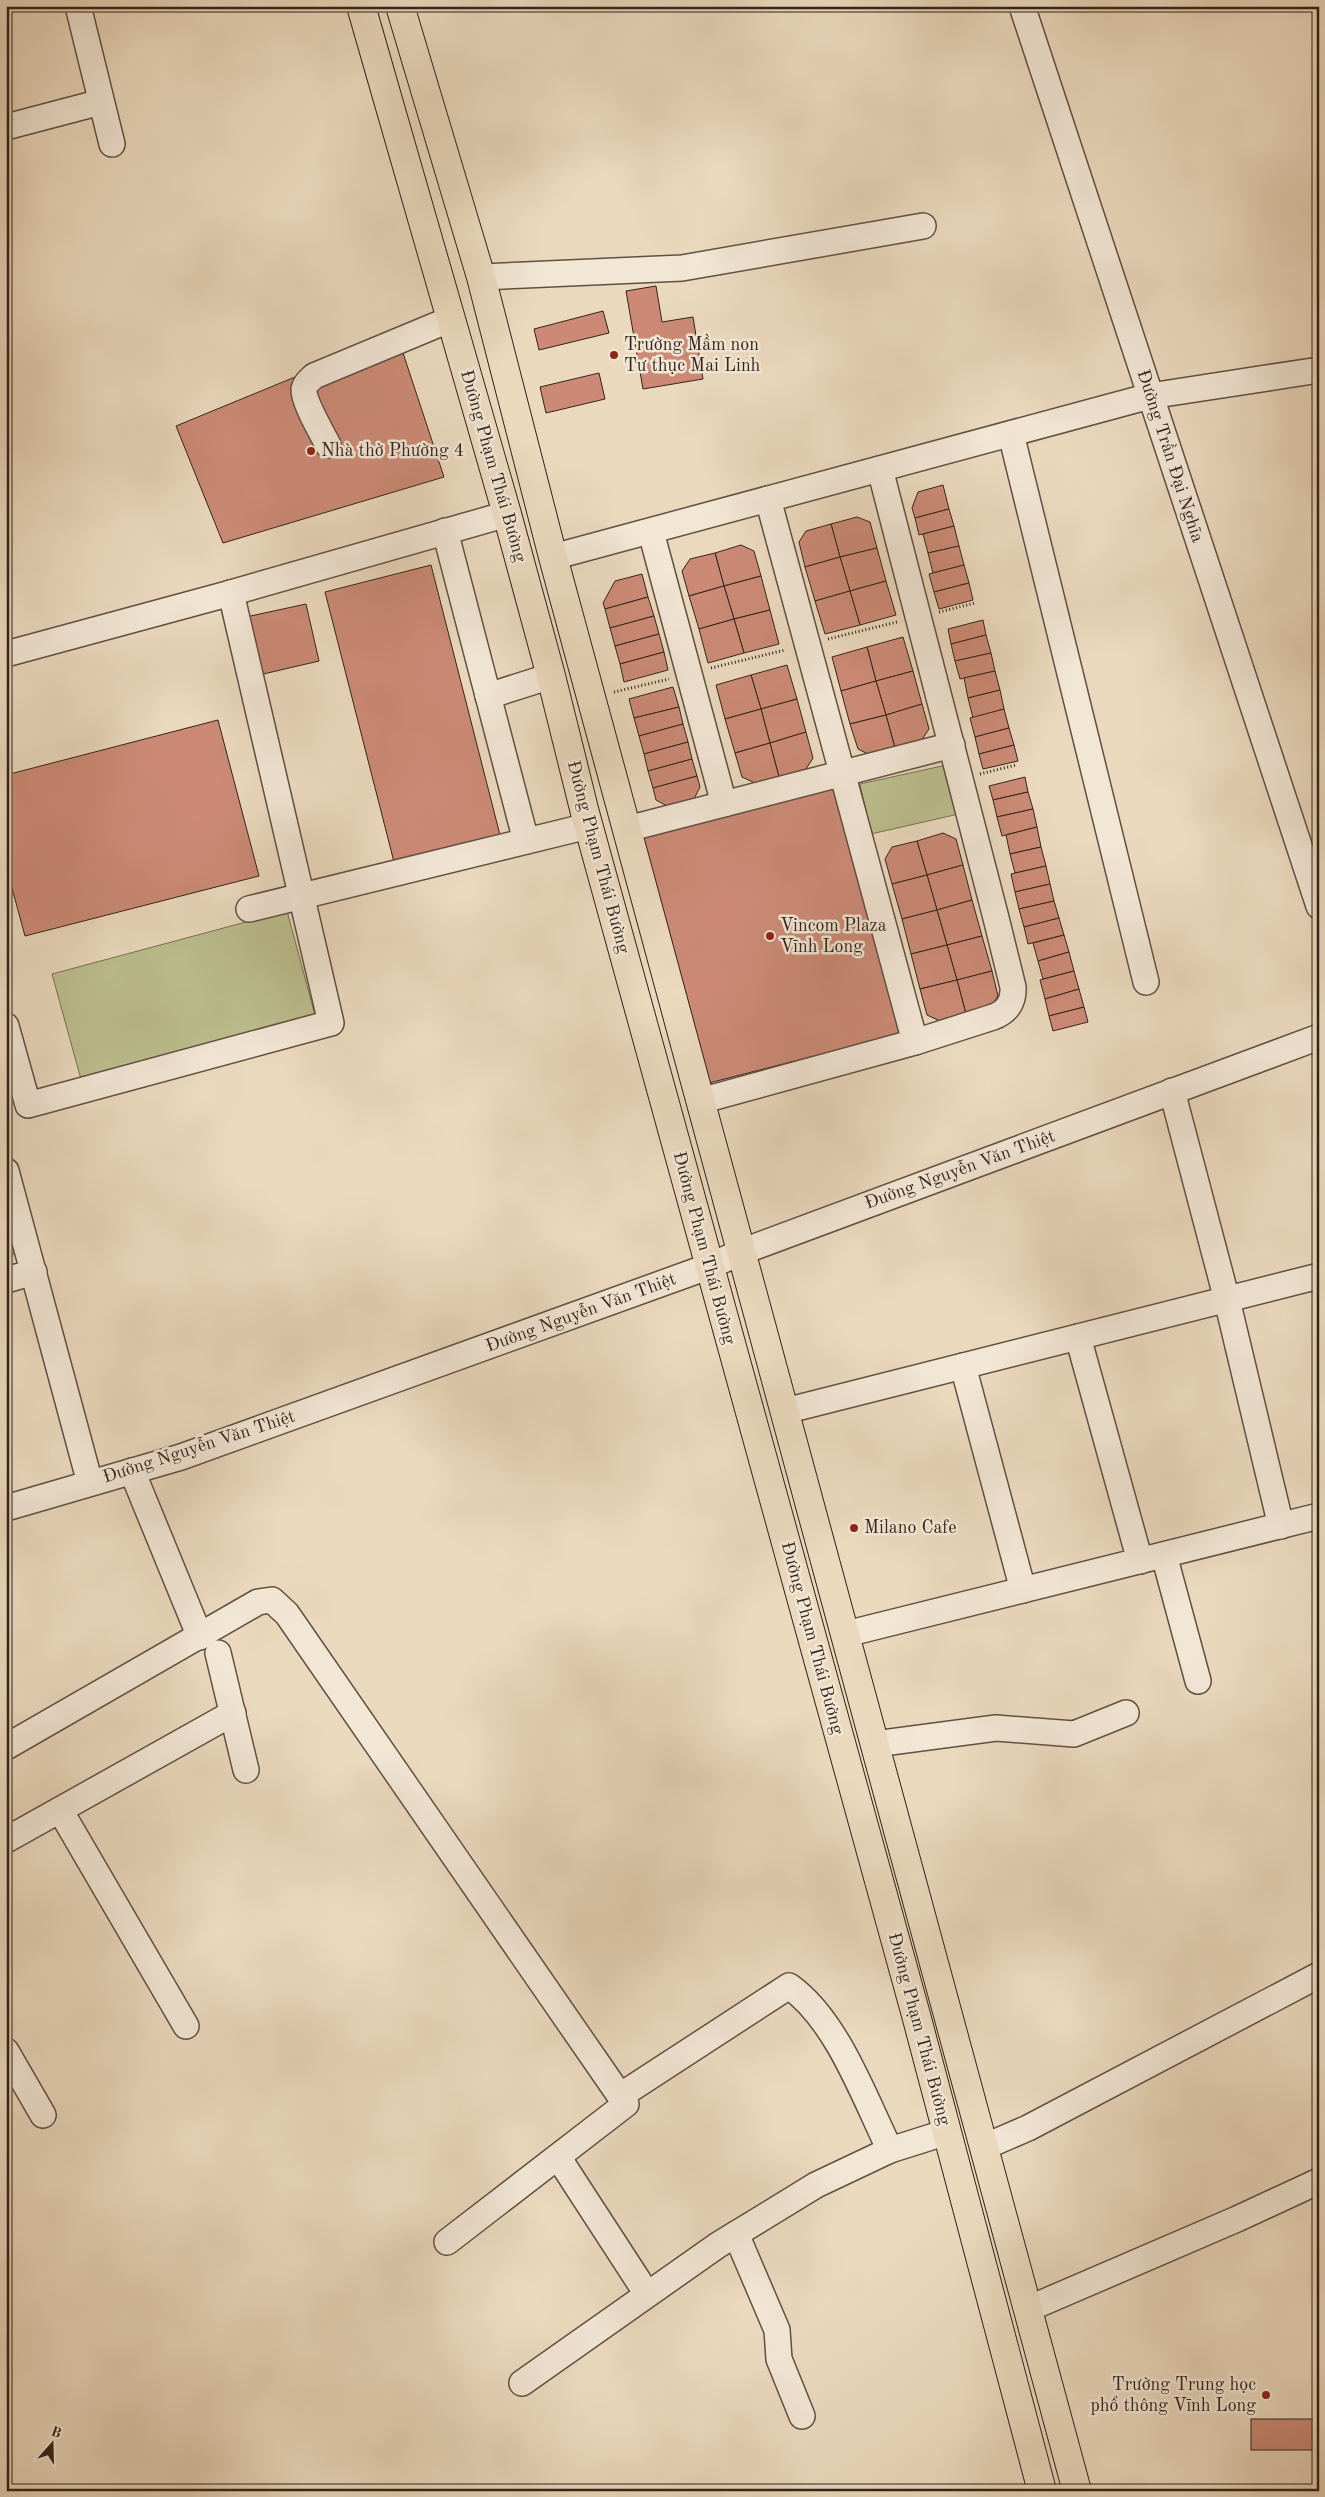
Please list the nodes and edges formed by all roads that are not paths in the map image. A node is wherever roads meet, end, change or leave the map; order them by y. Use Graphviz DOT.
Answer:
graph roads {
  1 [pos="78,6"];
  2 [pos="361,6"];
  3 [pos="400,6"];
  4 [pos="1022,6"];
  5 [pos="101,102"];
  6 [pos="6,127"];
  7 [pos="112,144"];
  8 [pos="923,226"];
  9 [pos="481,277"];
  10 [pos="451,319"];
  11 [pos="1319,370"];
  12 [pos="1150,396"];
  13 [pos="1011,434"];
  14 [pos="328,445"];
  15 [pos="880,469"];
  16 [pos="768,499"];
  17 [pos="506,514"];
  18 [pos="445,532"];
  19 [pos="651,532"];
  20 [pos="553,557"];
  21 [pos="230,593"];
  22 [pos="6,654"];
  23 [pos="583,667"];
  24 [pos="551,676"];
  25 [pos="488,696"];
  26 [pos="952,745"];
  27 [pos="842,773"];
  28 [pos="724,804"];
  29 [pos="588,826"];
  30 [pos="627,829"];
  31 [pos="526,841"];
  32 [pos="302,896"];
  33 [pos="1319,906"];
  34 [pos="249,909"];
  35 [pos="1146,982"];
  36 [pos="6,1026"];
  37 [pos="1319,1037"];
  38 [pos="915,1042"];
  39 [pos="1172,1091"];
  40 [pos="700,1101"];
  41 [pos="6,1171"];
  42 [pos="741,1252"];
  43 [pos="710,1266"];
  44 [pos="34,1272"];
  45 [pos="1319,1276"];
  46 [pos="6,1280"];
  47 [pos="1227,1300"];
  48 [pos="1078,1337"];
  49 [pos="963,1366"];
  50 [pos="785,1412"];
  51 [pos="132,1471"];
  52 [pos="90,1484"];
  53 [pos="6,1508"];
  54 [pos="1319,1516"];
  55 [pos="1281,1526"];
  56 [pos="1164,1555"];
  57 [pos="1140,1561"];
  58 [pos="1023,1590"];
  59 [pos="846,1634"];
  60 [pos="200,1637"];
  61 [pos="813,1641"];
  62 [pos="218,1654"];
  63 [pos="1198,1681"];
  64 [pos="233,1713"];
  65 [pos="1126,1713"];
  66 [pos="875,1744"];
  67 [pos="6,1747"];
  68 [pos="246,1770"];
  69 [pos="60,1810"];
  70 [pos="6,1840"];
  71 [pos="1319,1975"];
  72 [pos="186,2026"];
  73 [pos="8,2057"];
  74 [pos="620,2096"];
  75 [pos="43,2115"];
  76 [pos="947,2132"];
  77 [pos="984,2147"];
  78 [pos="890,2150"];
  79 [pos="558,2157"];
  80 [pos="1319,2181"];
  81 [pos="736,2234"];
  82 [pos="447,2242"];
  83 [pos="647,2294"];
  84 [pos="1028,2309"];
  85 [pos="522,2383"];
  86 [pos="802,2416"];
  87 [pos="1063,2440"];
  88 [pos="1030,2446"];
  89 [pos="1042,2491"];
  90 [pos="1077,2491"];
  1 -- 5 [label="street"];
  2 -- 10 [label="main road, Đường Phạm Thái Bường"];
  3 -- 9 [label="main road, Đường Phạm Thái Bường"];
  4 -- 12 [label="street, Đường Trần Đại Nghĩa"];
  5 -- 6 [label="street"];
  5 -- 7 [label="street"];
  8 -- 9 [label="street"];
  9 -- 20 [label="main road, Đường Phạm Thái Bường"];
  10 -- 14 [label="street"];
  10 -- 17 [label="main road, Đường Phạm Thái Bường"];
  11 -- 12 [label="street"];
  12 -- 13 [label="street"];
  12 -- 33 [label="street, Đường Trần Đại Nghĩa"];
  13 -- 15 [label="street"];
  13 -- 35 [label="street"];
  15 -- 16 [label="street"];
  15 -- 26 [label="street"];
  16 -- 19 [label="street"];
  16 -- 27 [label="street"];
  17 -- 18 [label="street"];
  17 -- 24 [label="main road, Đường Phạm Thái Bường"];
  18 -- 21 [label="street"];
  18 -- 25 [label="street"];
  19 -- 20 [label="street"];
  19 -- 28 [label="street"];
  20 -- 23 [label="main road, Đường Phạm Thái Bường"];
  21 -- 22 [label="street"];
  21 -- 32 [label="street"];
  23 -- 24 [label="main road"];
  23 -- 30 [label="main road, Đường Phạm Thái Bường"];
  24 -- 25 [label="street"];
  24 -- 29 [label="main road, Đường Phạm Thái Bường"];
  25 -- 31 [label="street"];
  26 -- 27 [label="street"];
  26 -- 38 [label="street"];
  27 -- 28 [label="street"];
  27 -- 38 [label="street"];
  28 -- 30 [label="street"];
  29 -- 31 [label="street"];
  29 -- 43 [label="main road, Đường Phạm Thái Bường"];
  30 -- 40 [label="main road, Đường Phạm Thái Bường"];
  31 -- 32 [label="street"];
  32 -- 34 [label="street"];
  32 -- 36 [label="street"];
  37 -- 39 [label="street, Đường Nguyễn Văn Thiệt"];
  38 -- 40 [label="street"];
  39 -- 42 [label="street, Đường Nguyễn Văn Thiệt"];
  39 -- 47 [label="street"];
  40 -- 42 [label="main road, Đường Phạm Thái Bường"];
  41 -- 44 [label="street"];
  42 -- 43 [label="street, Đường Nguyễn Văn Thiệt"];
  42 -- 50 [label="main road, Đường Phạm Thái Bường"];
  43 -- 51 [label="street, Đường Nguyễn Văn Thiệt"];
  43 -- 61 [label="main road, Đường Phạm Thái Bường"];
  44 -- 46 [label="street"];
  44 -- 52 [label="street"];
  45 -- 47 [label="street"];
  47 -- 48 [label="street"];
  47 -- 55 [label="street"];
  48 -- 49 [label="street"];
  48 -- 57 [label="street"];
  49 -- 50 [label="street"];
  49 -- 58 [label="street"];
  50 -- 59 [label="main road, Đường Phạm Thái Bường"];
  51 -- 52 [label="street, Đường Nguyễn Văn Thiệt"];
  51 -- 60 [label="street"];
  52 -- 53 [label="street, Đường Nguyễn Văn Thiệt"];
  54 -- 55 [label="street"];
  55 -- 56 [label="street"];
  56 -- 57 [label="street"];
  56 -- 63 [label="street"];
  57 -- 58 [label="street"];
  58 -- 59 [label="street"];
  59 -- 61 [label="main road"];
  59 -- 66 [label="main road, Đường Phạm Thái Bường"];
  60 -- 67 [label="street"];
  60 -- 74 [label="street"];
  61 -- 76 [label="main road, Đường Phạm Thái Bường"];
  62 -- 64 [label="street"];
  64 -- 68 [label="street"];
  64 -- 69 [label="street"];
  65 -- 66 [label="street"];
  66 -- 77 [label="main road, Đường Phạm Thái Bường"];
  69 -- 70 [label="street"];
  69 -- 72 [label="street"];
  71 -- 77 [label="street"];
  73 -- 75 [label="street"];
  74 -- 78 [label="street"];
  74 -- 79 [label="street"];
  76 -- 78 [label="street"];
  76 -- 88 [label="main road, Đường Phạm Thái Bường"];
  77 -- 84 [label="main road, Đường Phạm Thái Bường"];
  78 -- 81 [label="street"];
  79 -- 82 [label="street"];
  79 -- 83 [label="street"];
  80 -- 84 [label="street"];
  81 -- 83 [label="street"];
  81 -- 86 [label="street"];
  83 -- 85 [label="street"];
  84 -- 87 [label="main road, Đường Phạm Thái Bường"];
  87 -- 88 [label="main road"];
  87 -- 90 [label="main road, Đường Phạm Thái Bường"];
  88 -- 89 [label="main road, Đường Phạm Thái Bường"];
}
